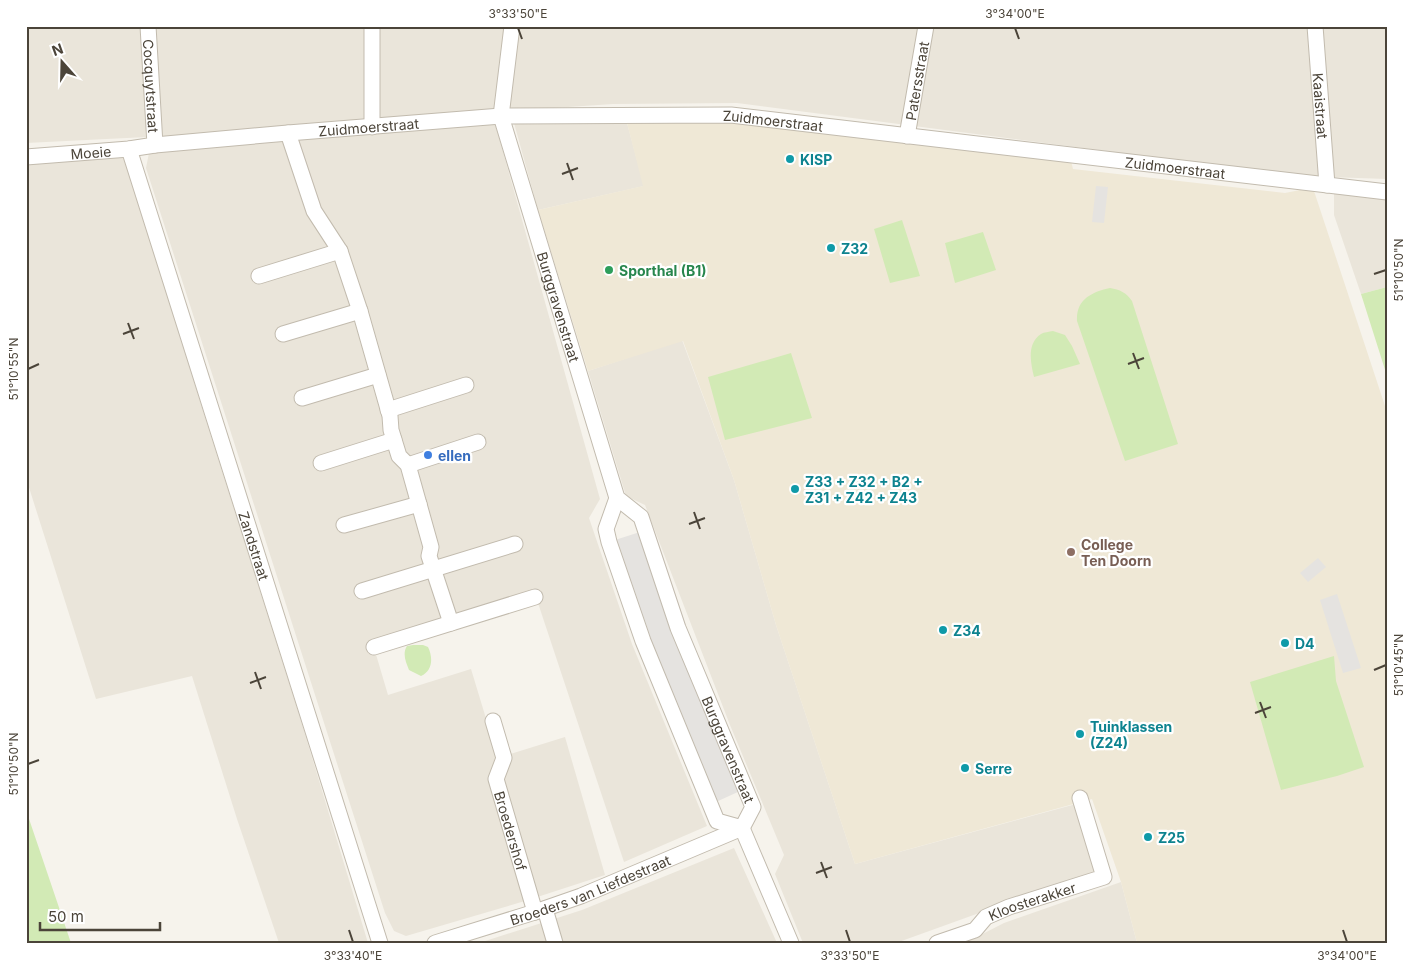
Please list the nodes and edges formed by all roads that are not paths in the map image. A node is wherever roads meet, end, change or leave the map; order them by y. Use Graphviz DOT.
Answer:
graph roads {
  1 [pos="148,26"];
  2 [pos="372,26"];
  3 [pos="512,26"];
  4 [pos="926,26"];
  5 [pos="1315,26"];
  6 [pos="502,116"];
  7 [pos="372,127"];
  8 [pos="288,133"];
  9 [pos="907,136"];
  10 [pos="155,145"];
  11 [pos="129,149"];
  12 [pos="26,157"];
  13 [pos="1327,185"];
  14 [pos="1387,192"];
  15 [pos="340,251"];
  16 [pos="259,276"];
  17 [pos="360,311"];
  18 [pos="283,334"];
  19 [pos="378,375"];
  20 [pos="466,385"];
  21 [pos="302,398"];
  22 [pos="388,410"];
  23 [pos="394,440"];
  24 [pos="478,442"];
  25 [pos="321,463"];
  26 [pos="408,465"];
  27 [pos="616,498"];
  28 [pos="419,504"];
  29 [pos="344,525"];
  30 [pos="515,544"];
  31 [pos="434,569"];
  32 [pos="362,591"];
  33 [pos="535,596"];
  34 [pos="451,623"];
  35 [pos="374,647"];
  36 [pos="493,721"];
  37 [pos="1080,798"];
  38 [pos="742,828"];
  39 [pos="540,910"];
  40 [pos="977,937"];
  41 [pos="380,943"];
  42 [pos="435,943"];
  43 [pos="555,943"];
  44 [pos="791,943"];
  45 [pos="937,943"];
  1 -- 10 [label="street, Cocquytstraat"];
  2 -- 7 [label="street"];
  3 -- 6 [label="street"];
  4 -- 9 [label="street, Patersstraat"];
  5 -- 13 [label="street, Kaaistraat"];
  6 -- 7 [label="street, Zuidmoerstraat"];
  6 -- 9 [label="street, Zuidmoerstraat"];
  6 -- 27 [label="street, Burggravenstraat"];
  7 -- 8 [label="street, Zuidmoerstraat"];
  8 -- 10 [label="street, Zuidmoerstraat"];
  8 -- 15 [label="street"];
  9 -- 13 [label="street, Zuidmoerstraat"];
  10 -- 11 [label="street, Moeie"];
  11 -- 12 [label="street, Moeie"];
  11 -- 41 [label="street, Zandstraat"];
  13 -- 14 [label="street, Zuidmoerstraat"];
  15 -- 16 [label="street"];
  15 -- 17 [label="street"];
  17 -- 18 [label="street"];
  17 -- 19 [label="street"];
  19 -- 21 [label="street"];
  19 -- 22 [label="street"];
  20 -- 22 [label="street"];
  22 -- 23 [label="street"];
  23 -- 25 [label="street"];
  23 -- 26 [label="street"];
  24 -- 26 [label="street"];
  26 -- 28 [label="street"];
  27 -- 38 [label="street, Burggravenstraat"];
  27 -- 38 [label="street"];
  28 -- 29 [label="street"];
  28 -- 31 [label="street"];
  30 -- 31 [label="street"];
  31 -- 32 [label="street"];
  31 -- 34 [label="street"];
  33 -- 34 [label="street"];
  34 -- 35 [label="street"];
  36 -- 39 [label="street, Broedershof"];
  37 -- 40 [label="street, Kloosterakker"];
  38 -- 39 [label="street, Broeders van Liefdestraat"];
  38 -- 44 [label="street"];
  39 -- 42 [label="street, Broeders van Liefdestraat"];
  39 -- 43 [label="street, Broedershof"];
  40 -- 45 [label="street, Kloosterakker"];
}
